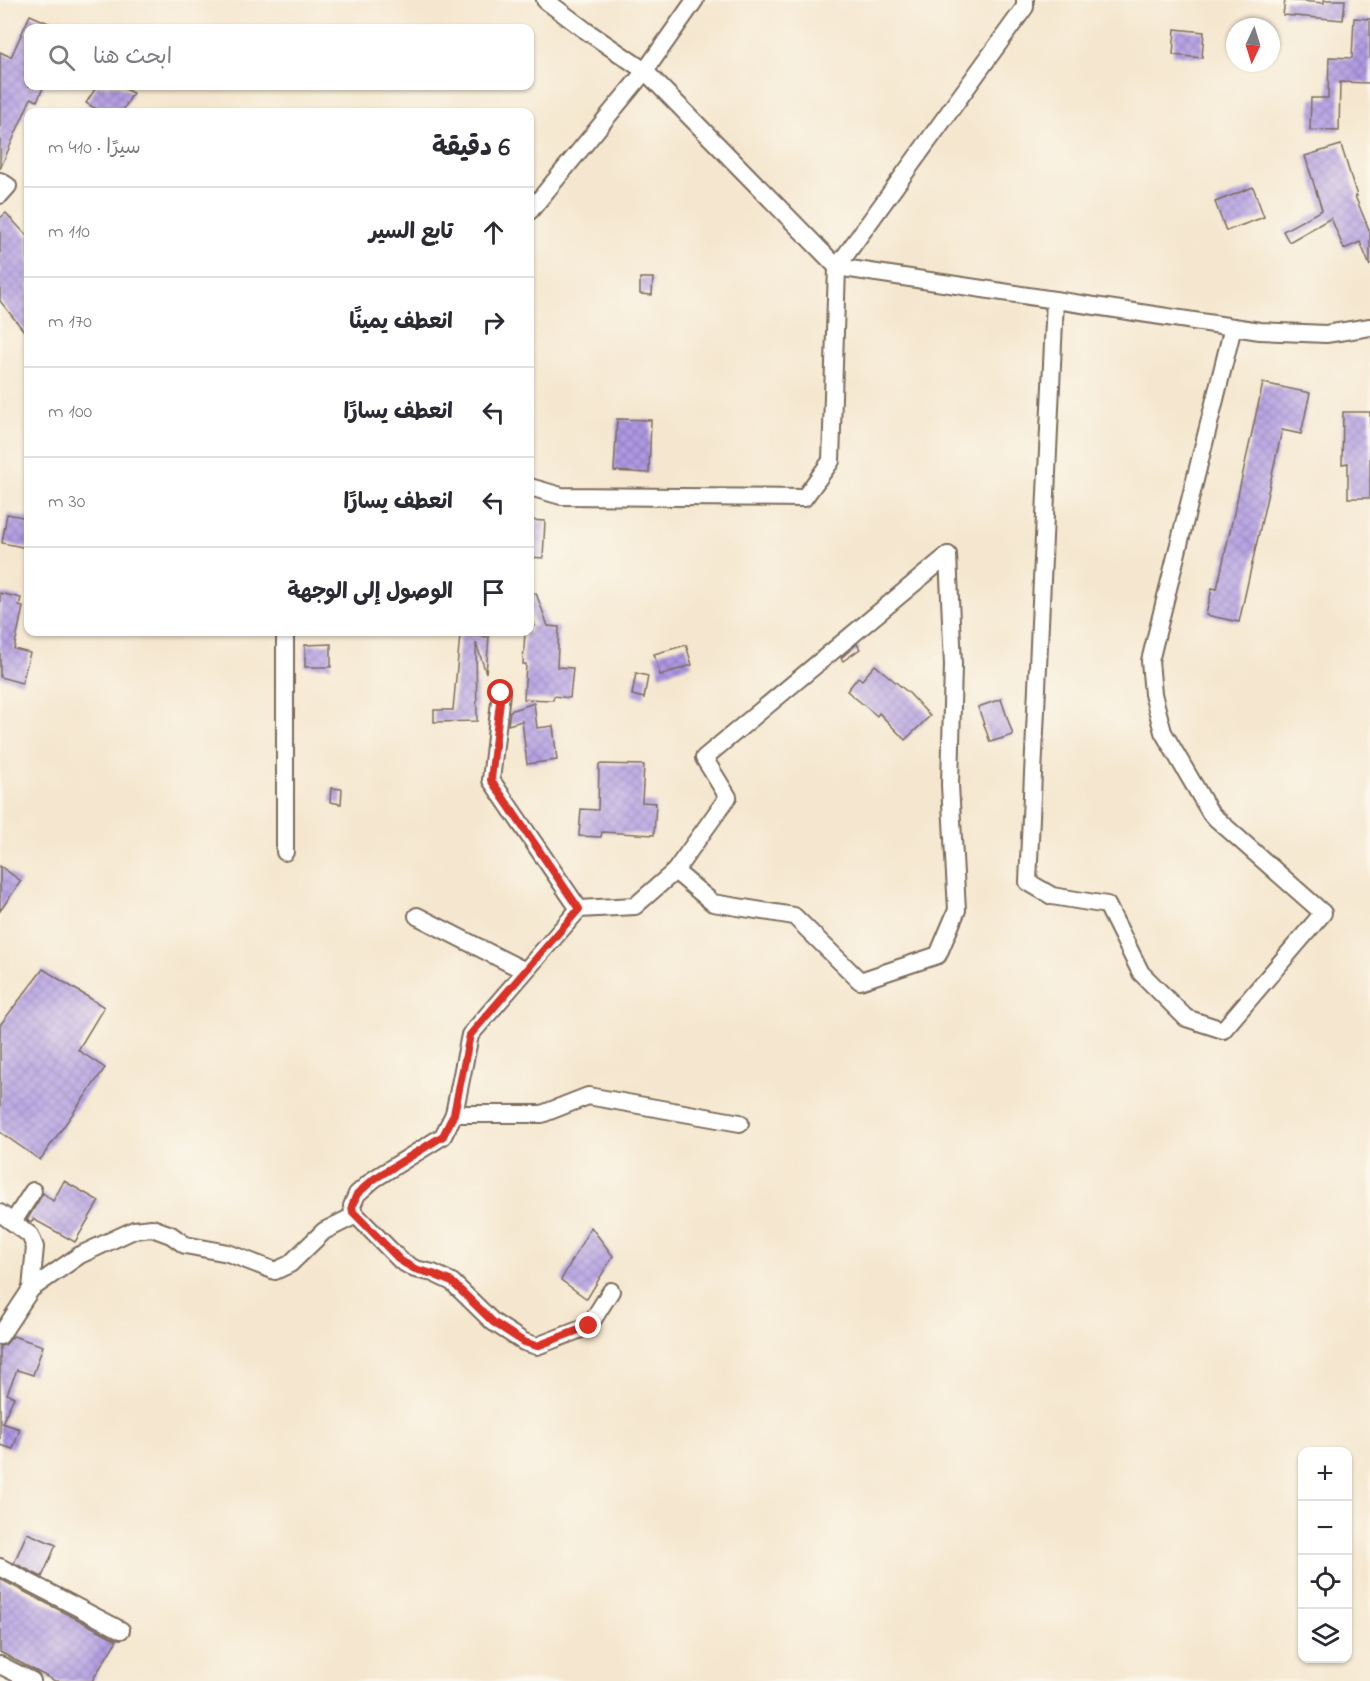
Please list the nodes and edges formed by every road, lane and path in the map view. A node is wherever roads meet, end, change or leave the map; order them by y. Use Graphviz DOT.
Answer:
graph roads {
  1 [pos="545,0"];
  2 [pos="695,0"];
  3 [pos="1024,0"];
  4 [pos="645,71"];
  5 [pos="0,181"];
  6 [pos="0,195"];
  7 [pos="534,206"];
  8 [pos="837,267"];
  9 [pos="1055,300"];
  10 [pos="1233,327"];
  11 [pos="1370,327"];
  12 [pos="534,488"];
  13 [pos="285,636"];
  14 [pos="501,693"];
  15 [pos="285,852"];
  16 [pos="675,871"];
  17 [pos="579,909"];
  18 [pos="417,916"];
  19 [pos="525,970"];
  20 [pos="454,1114"];
  21 [pos="740,1122"];
  22 [pos="33,1191"];
  23 [pos="353,1212"];
  24 [pos="7,1217"];
  25 [pos="31,1289"];
  26 [pos="611,1291"];
  27 [pos="0,1336"];
  28 [pos="0,1567"];
  29 [pos="121,1630"];
  30 [pos="0,1665"];
  31 [pos="32,1681"];
  1 -- 4 [label="street"];
  2 -- 4 [label="street"];
  3 -- 8 [label="street"];
  4 -- 7 [label="street"];
  4 -- 8 [label="street"];
  5 -- 6 [label="street"];
  8 -- 9 [label="street"];
  8 -- 12 [label="street"];
  9 -- 10 [label="street"];
  9 -- 10 [label="street"];
  10 -- 11 [label="street"];
  13 -- 15 [label="street"];
  14 -- 17 [label="street"];
  16 -- 16 [label="street"];
  16 -- 17 [label="street"];
  17 -- 19 [label="street"];
  18 -- 19 [label="street"];
  19 -- 20 [label="street"];
  20 -- 21 [label="street"];
  20 -- 23 [label="street"];
  22 -- 24 [label="street"];
  23 -- 25 [label="street"];
  23 -- 26 [label="street"];
  24 -- 25 [label="street"];
  25 -- 27 [label="street"];
  28 -- 29 [label="street"];
  30 -- 31 [label="street"];
}
